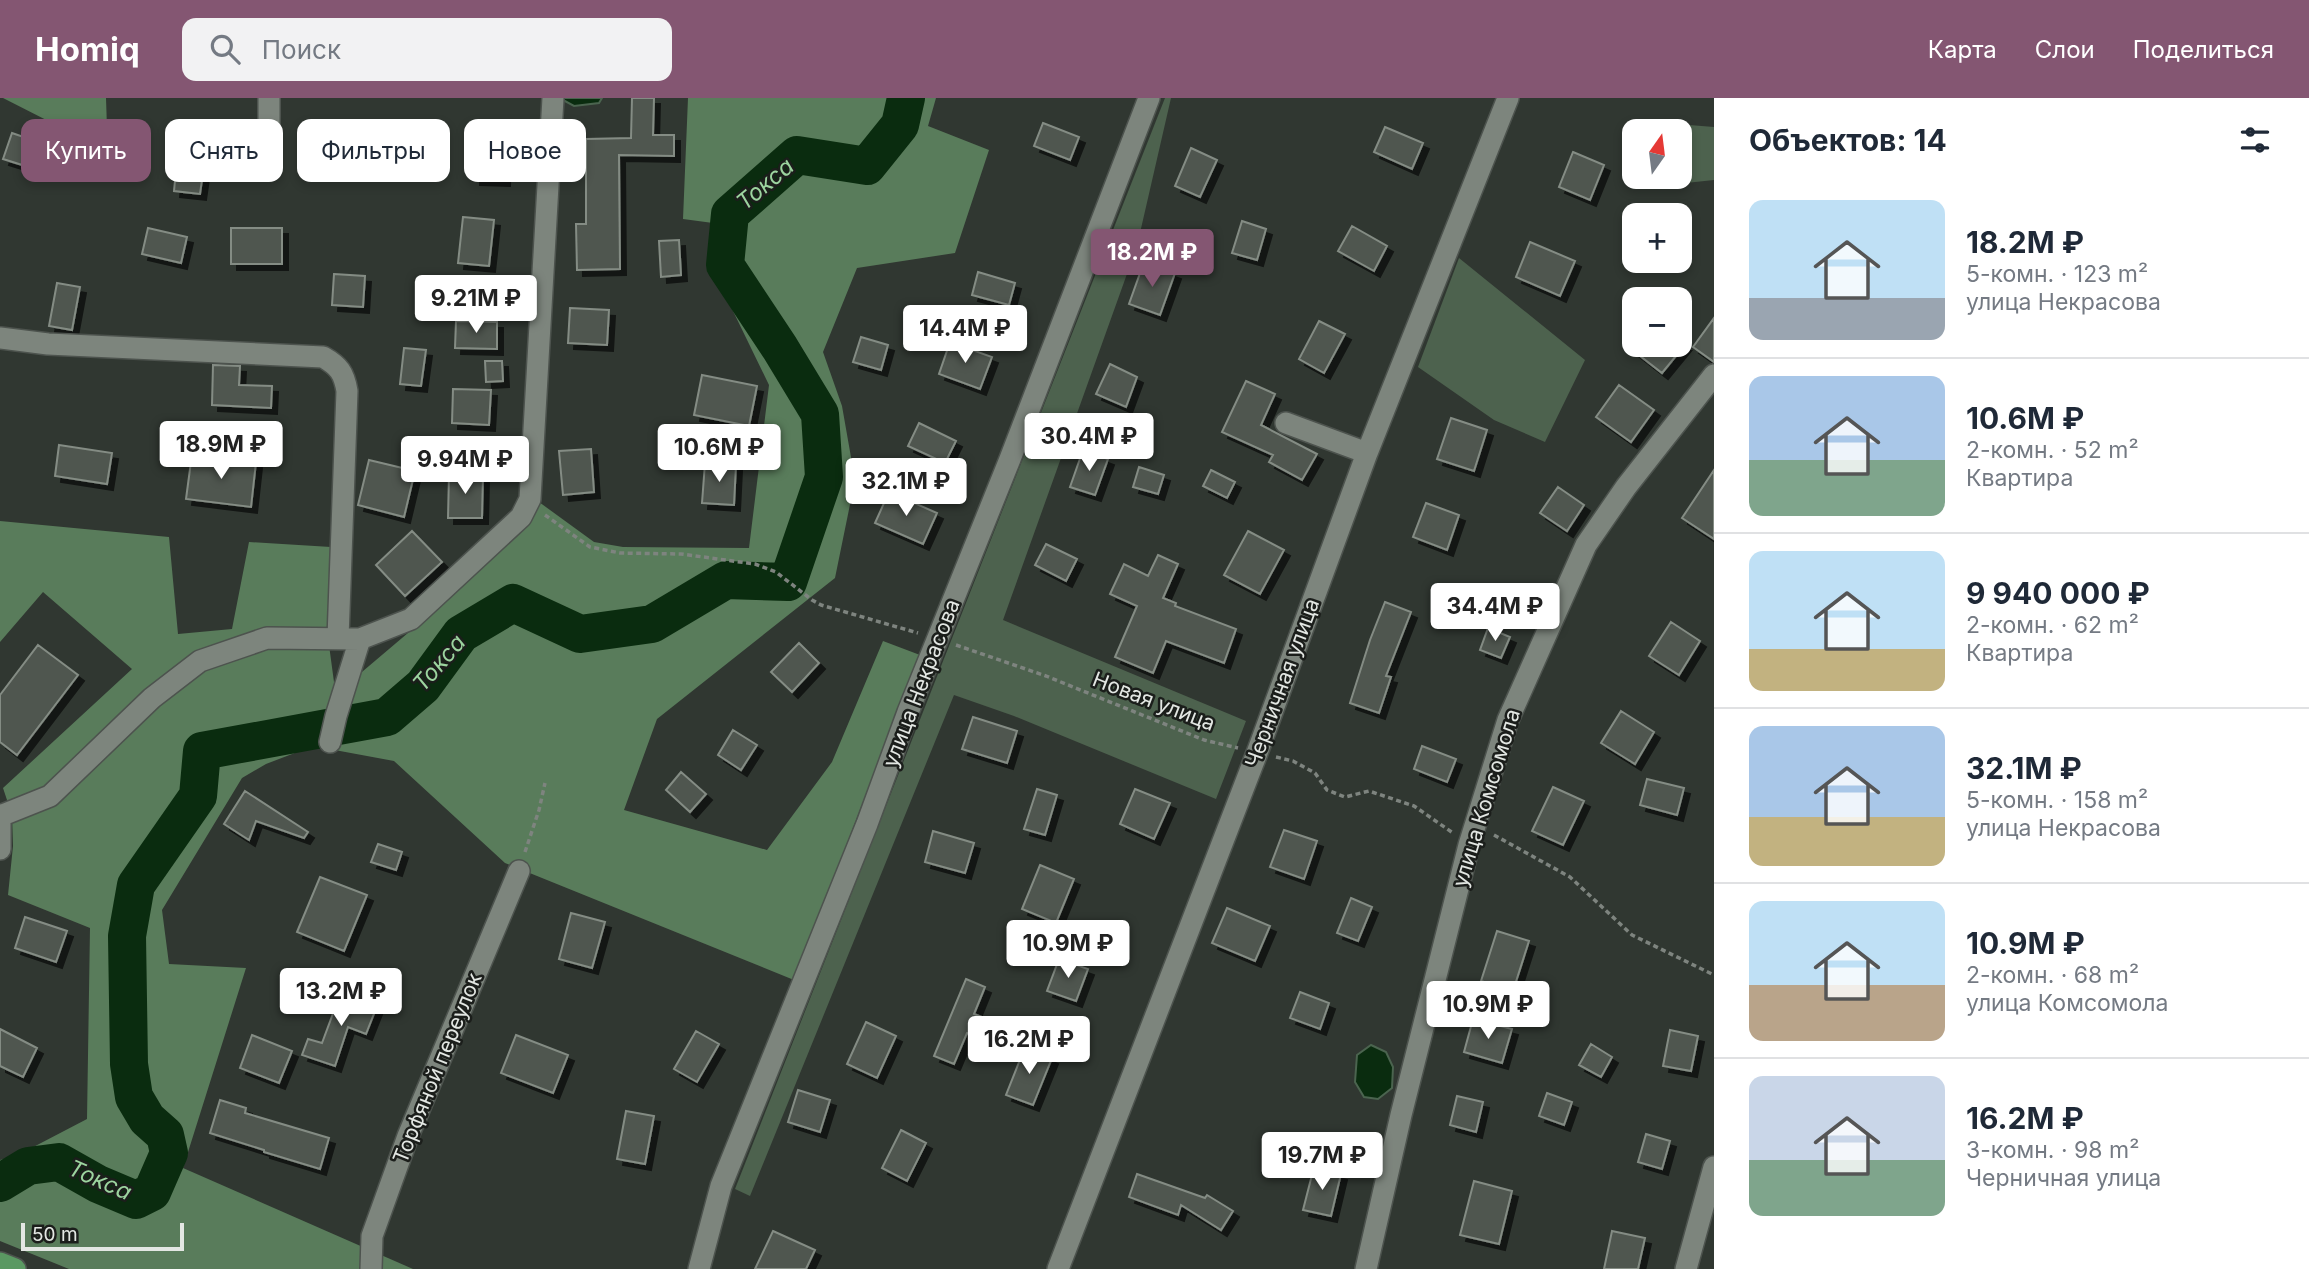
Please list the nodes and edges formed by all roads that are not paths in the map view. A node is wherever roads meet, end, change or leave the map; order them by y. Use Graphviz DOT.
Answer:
graph roads {
  1 [pos="269,98"];
  2 [pos="553,98"];
  3 [pos="1149,98"];
  4 [pos="1508,98"];
  5 [pos="269,119"];
  6 [pos="0,338"];
  7 [pos="1714,375"];
  8 [pos="1286,423"];
  9 [pos="1367,453"];
  10 [pos="338,638"];
  11 [pos="360,639"];
  12 [pos="330,742"];
  13 [pos="0,815"];
  14 [pos="0,849"];
  15 [pos="519,871"];
  16 [pos="1714,1167"];
  17 [pos="0,1263"];
  18 [pos="15,1269"];
  19 [pos="371,1269"];
  20 [pos="699,1269"];
  21 [pos="1058,1269"];
  22 [pos="1366,1269"];
  23 [pos="1686,1269"];
  1 -- 5 [label="street"];
  2 -- 11 [label="street"];
  3 -- 20 [label="street, улица Некрасова"];
  4 -- 9 [label="street, Черничная улица"];
  6 -- 10 [label="street"];
  7 -- 22 [label="street, улица Комсомола"];
  8 -- 9 [label="street"];
  9 -- 21 [label="street, Черничная улица"];
  10 -- 11 [label="street"];
  10 -- 13 [label="street"];
  11 -- 12 [label="street"];
  13 -- 14 [label="street"];
  15 -- 19 [label="street, Торфяной переулок"];
  16 -- 23 [label="street"];
  17 -- 18 [label="main road"];
}
